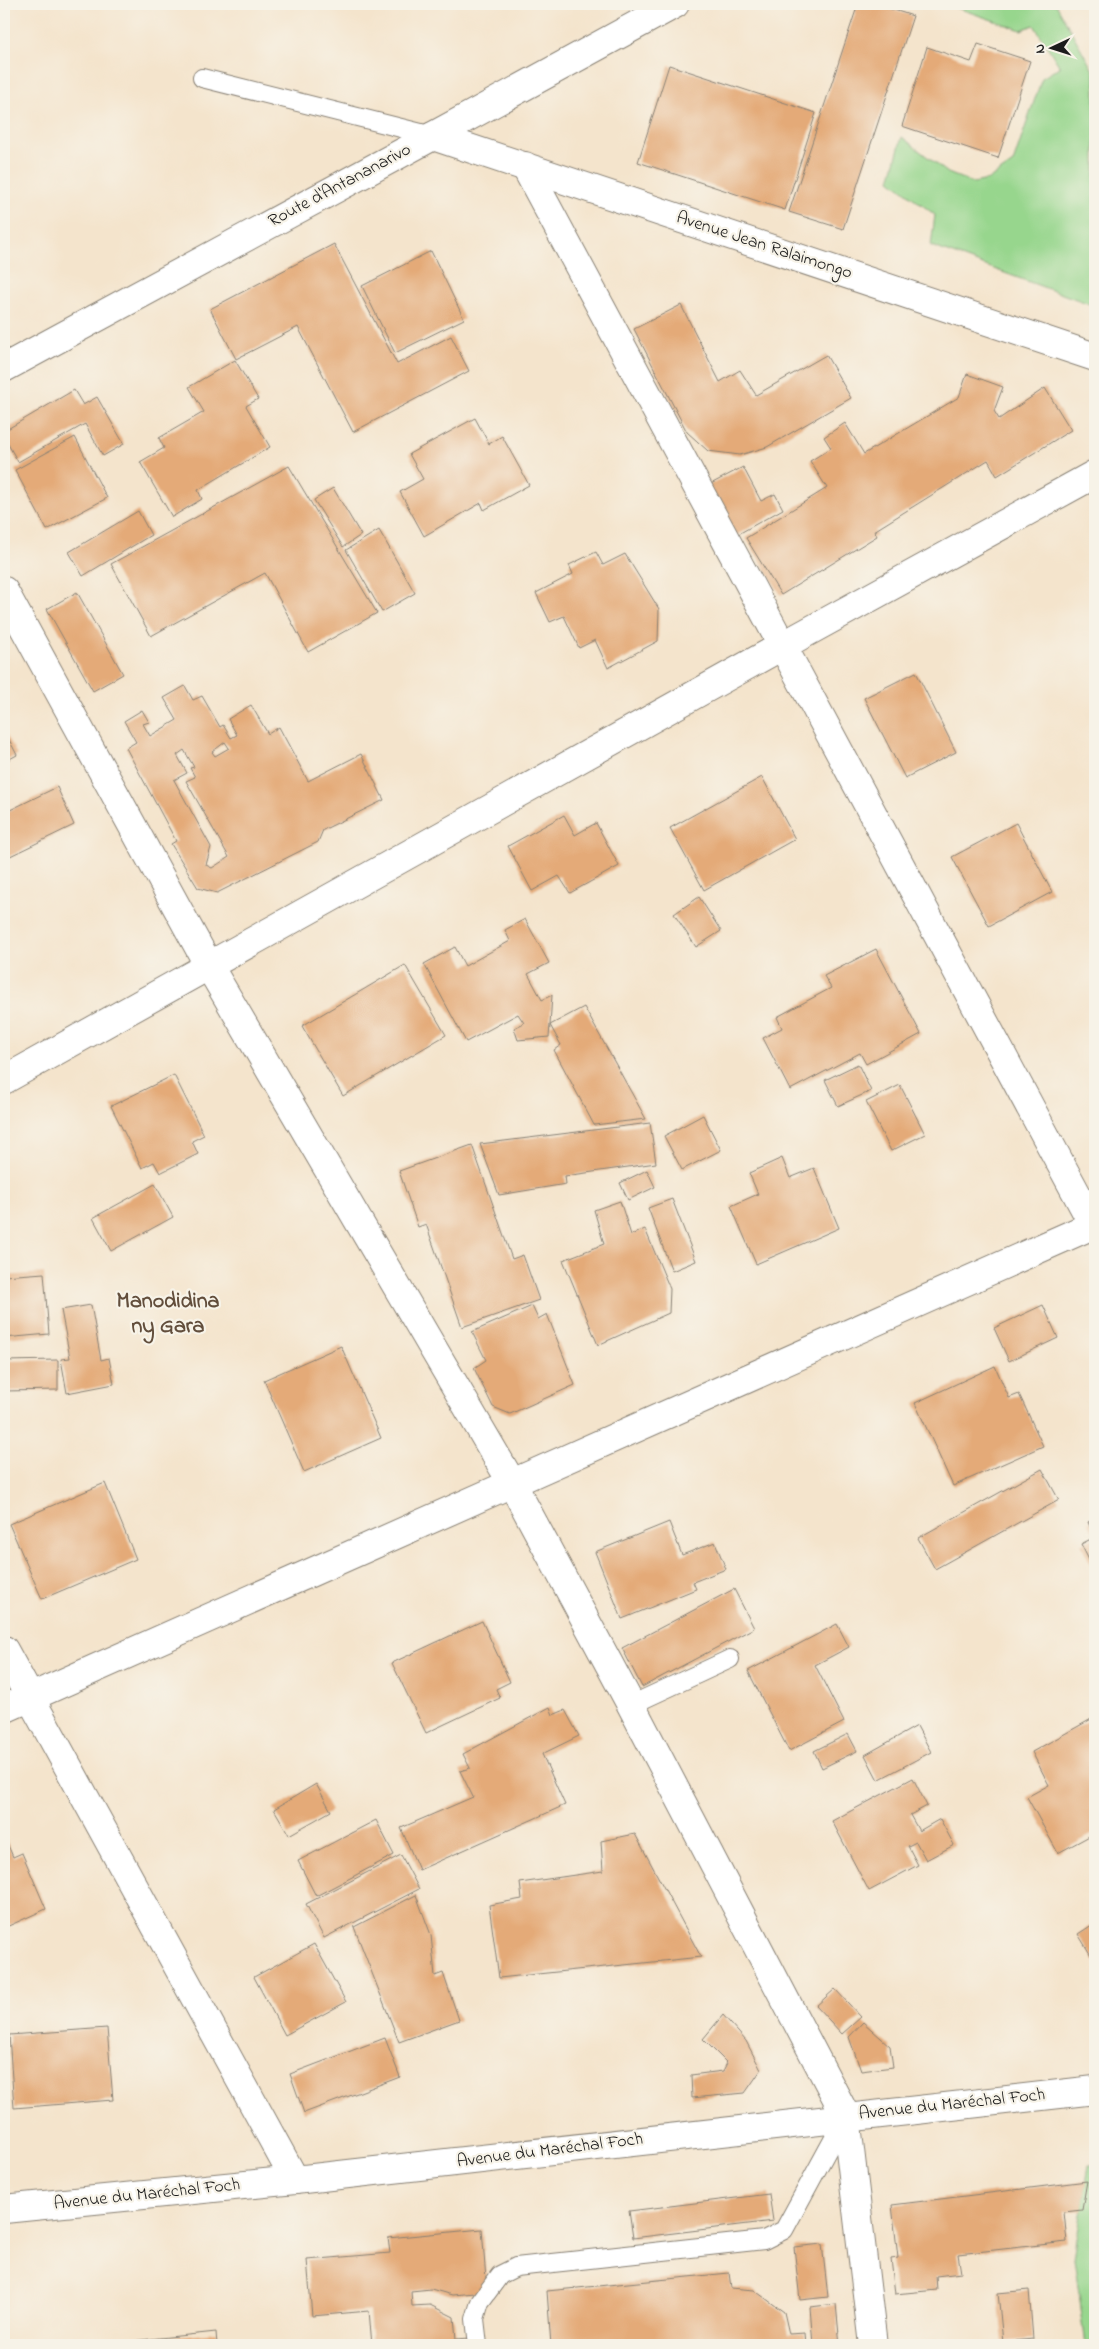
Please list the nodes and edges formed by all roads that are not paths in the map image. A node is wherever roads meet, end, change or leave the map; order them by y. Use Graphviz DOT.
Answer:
graph roads {
  1 [pos="676,4"];
  2 [pos="202,78"];
  3 [pos="433,136"];
  4 [pos="526,166"];
  5 [pos="1095,357"];
  6 [pos="4,368"];
  7 [pos="1095,474"];
  8 [pos="4,591"];
  9 [pos="782,646"];
  10 [pos="209,966"];
  11 [pos="4,1080"];
  12 [pos="1095,1226"];
  13 [pos="512,1483"];
  14 [pos="4,1650"];
  15 [pos="730,1659"];
  16 [pos="30,1697"];
  17 [pos="631,1705"];
  18 [pos="4,1709"];
  19 [pos="1095,2090"];
  20 [pos="846,2116"];
  21 [pos="294,2180"];
  22 [pos="4,2209"];
  23 [pos="478,2345"];
  24 [pos="873,2345"];
  1 -- 3 [label="street, Route d'Antananarivo"];
  2 -- 3 [label="lane"];
  3 -- 4 [label="street, Avenue Jean Ralaimongo"];
  3 -- 6 [label="street, Route d'Antananarivo"];
  4 -- 5 [label="street, Avenue Jean Ralaimongo"];
  4 -- 9 [label="street"];
  7 -- 9 [label="street"];
  8 -- 10 [label="street"];
  9 -- 10 [label="street"];
  9 -- 12 [label="street"];
  10 -- 11 [label="street"];
  10 -- 13 [label="street"];
  12 -- 13 [label="street"];
  13 -- 16 [label="street"];
  13 -- 17 [label="street"];
  14 -- 16 [label="street"];
  15 -- 17 [label="lane"];
  16 -- 18 [label="street"];
  16 -- 21 [label="street"];
  17 -- 20 [label="street"];
  19 -- 20 [label="street, Avenue du Maréchal Foch"];
  20 -- 21 [label="street, Avenue du Maréchal Foch"];
  20 -- 23 [label="lane"];
  20 -- 24 [label="street"];
  21 -- 22 [label="street, Avenue du Maréchal Foch"];
}
